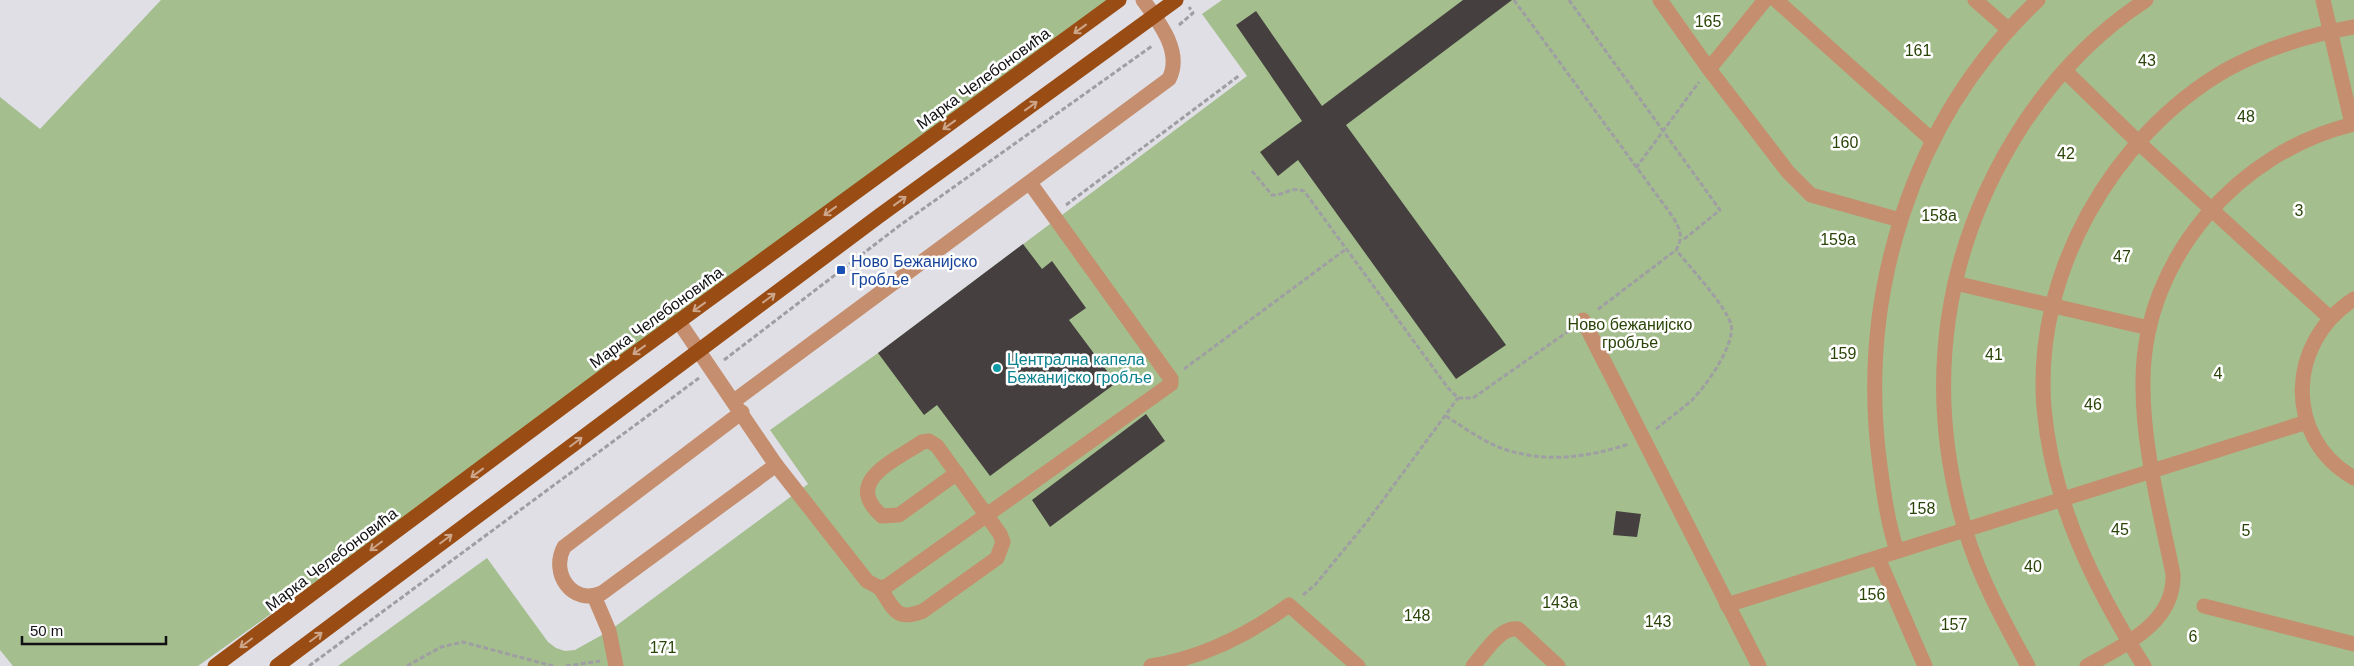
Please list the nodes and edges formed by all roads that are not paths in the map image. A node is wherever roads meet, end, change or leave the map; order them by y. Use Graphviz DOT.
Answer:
graph roads {
  1 [pos="1120,0"];
  2 [pos="1143,0"];
  3 [pos="1176,0"];
  4 [pos="1660,0"];
  5 [pos="1765,0"];
  6 [pos="1776,0"];
  7 [pos="1975,0"];
  8 [pos="2038,0"];
  9 [pos="2146,0"];
  10 [pos="2323,0"];
  11 [pos="1155,16"];
  12 [pos="2354,27"];
  13 [pos="2009,30"];
  14 [pos="2330,31"];
  15 [pos="1709,69"];
  16 [pos="2065,71"];
  17 [pos="2353,124"];
  18 [pos="1932,140"];
  19 [pos="2139,143"];
  20 [pos="1030,183"];
  21 [pos="2212,208"];
  22 [pos="1900,220"];
  23 [pos="1955,283"];
  24 [pos="2354,299"];
  25 [pos="2053,306"];
  26 [pos="2330,318"];
  27 [pos="1583,320"];
  28 [pos="679,322"];
  29 [pos="2149,328"];
  30 [pos="699,350"];
  31 [pos="738,406"];
  32 [pos="2307,422"];
  33 [pos="776,465"];
  34 [pos="2152,471"];
  35 [pos="957,474"];
  36 [pos="2354,478"];
  37 [pos="2062,500"];
  38 [pos="987,516"];
  39 [pos="1965,530"];
  40 [pos="1897,551"];
  41 [pos="1878,558"];
  42 [pos="880,588"];
  43 [pos="594,596"];
  44 [pos="1727,605"];
  45 [pos="2204,606"];
  46 [pos="2129,642"];
  47 [pos="2354,644"];
  48 [pos="615,663"];
  49 [pos="215,666"];
  50 [pos="277,666"];
  51 [pos="1153,666"];
  52 [pos="1358,666"];
  53 [pos="1473,666"];
  54 [pos="1558,666"];
  55 [pos="1759,666"];
  56 [pos="1925,666"];
  57 [pos="2028,666"];
  58 [pos="2087,666"];
  59 [pos="2144,666"];
  1 -- 28 [label="main road, Марка Челебоновића, one-way"];
  2 -- 11 [label="lane"];
  3 -- 11 [label="main road"];
  4 -- 15 [label="lane"];
  5 -- 15 [label="lane"];
  6 -- 18 [label="lane"];
  7 -- 13 [label="lane"];
  8 -- 13 [label="lane"];
  9 -- 16 [label="lane"];
  10 -- 14 [label="lane"];
  11 -- 20 [label="lane"];
  30 -- 11 [label="main road, one-way"];
  12 -- 14 [label="lane"];
  13 -- 18 [label="lane"];
  14 -- 17 [label="lane"];
  14 -- 19 [label="lane"];
  15 -- 22 [label="lane"];
  16 -- 19 [label="lane"];
  16 -- 23 [label="lane"];
  17 -- 21 [label="lane"];
  18 -- 22 [label="lane"];
  19 -- 21 [label="lane"];
  19 -- 25 [label="lane"];
  20 -- 31 [label="lane"];
  20 -- 38 [label="lane"];
  21 -- 26 [label="lane"];
  21 -- 29 [label="lane"];
  22 -- 40 [label="lane"];
  23 -- 25 [label="lane"];
  23 -- 39 [label="lane"];
  24 -- 26 [label="lane"];
  25 -- 29 [label="lane"];
  25 -- 37 [label="lane"];
  26 -- 32 [label="lane"];
  27 -- 44 [label="lane"];
  28 -- 30 [label="lane"];
  28 -- 49 [label="main road, Марка Челебоновића, one-way"];
  29 -- 34 [label="lane"];
  30 -- 31 [label="lane"];
  50 -- 30 [label="main road, one-way"];
  31 -- 33 [label="lane"];
  31 -- 43 [label="lane"];
  32 -- 34 [label="lane"];
  32 -- 36 [label="lane"];
  33 -- 42 [label="lane"];
  33 -- 43 [label="lane"];
  34 -- 37 [label="lane"];
  34 -- 46 [label="lane"];
  35 -- 35 [label="lane"];
  35 -- 38 [label="lane"];
  37 -- 39 [label="lane"];
  37 -- 46 [label="lane"];
  38 -- 42 [label="lane"];
  38 -- 42 [label="lane"];
  39 -- 40 [label="lane"];
  39 -- 57 [label="lane"];
  40 -- 41 [label="lane"];
  41 -- 44 [label="lane"];
  41 -- 56 [label="lane"];
  43 -- 48 [label="lane"];
  44 -- 55 [label="lane"];
  45 -- 47 [label="lane"];
  46 -- 58 [label="lane"];
  46 -- 59 [label="lane"];
  51 -- 52 [label="lane"];
  53 -- 54 [label="lane"];
}
